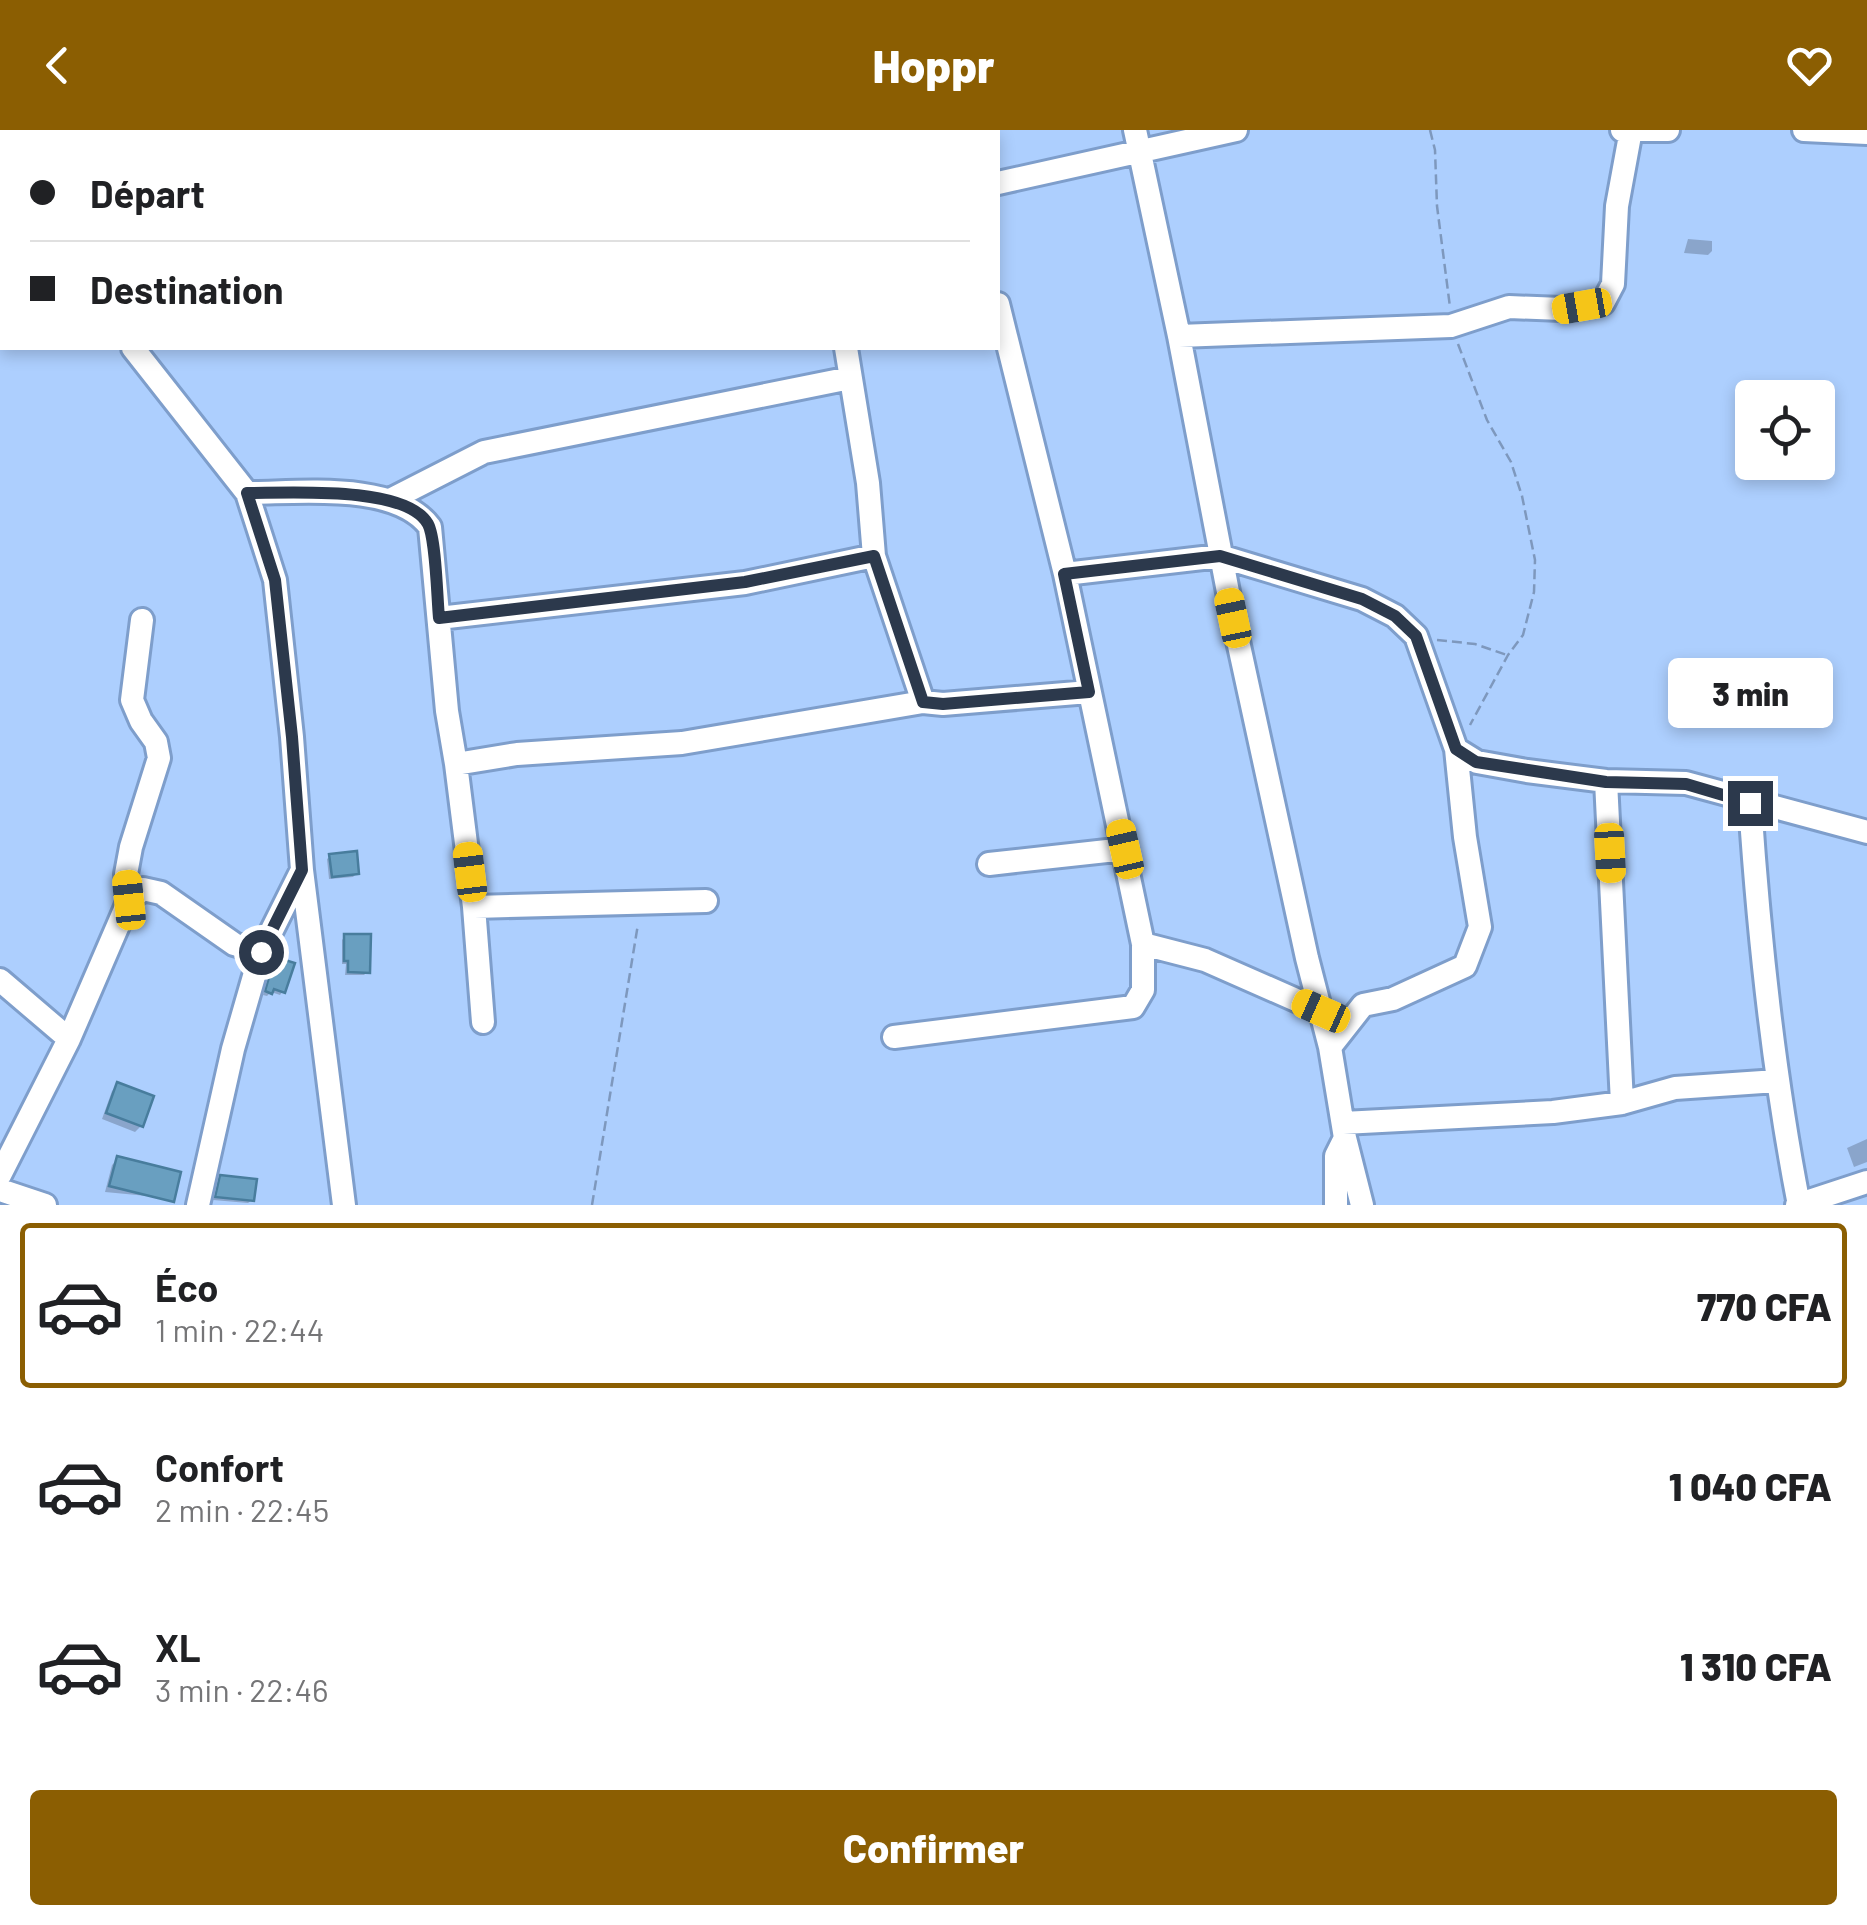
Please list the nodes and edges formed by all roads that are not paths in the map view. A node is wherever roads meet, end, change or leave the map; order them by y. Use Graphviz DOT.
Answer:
graph roads {
  1 [pos="1236,130"];
  2 [pos="1628,130"];
  3 [pos="1668,130"];
  4 [pos="1804,130"];
  5 [pos="1867,133"];
  6 [pos="1137,142"];
  7 [pos="1000,182"];
  8 [pos="1000,312"];
  9 [pos="1179,336"];
  10 [pos="135,350"];
  11 [pos="846,350"];
  12 [pos="850,378"];
  13 [pos="247,493"];
  14 [pos="390,500"];
  15 [pos="874,556"];
  16 [pos="1220,556"];
  17 [pos="1064,574"];
  18 [pos="439,618"];
  19 [pos="142,620"];
  20 [pos="1089,692"];
  21 [pos="923,702"];
  22 [pos="1456,749"];
  23 [pos="456,764"];
  24 [pos="1606,782"];
  25 [pos="1750,803"];
  26 [pos="1867,832"];
  27 [pos="1125,849"];
  28 [pos="988,864"];
  29 [pos="302,870"];
  30 [pos="129,900"];
  31 [pos="706,901"];
  32 [pos="474,908"];
  33 [pos="1143,944"];
  34 [pos="261,952"];
  35 [pos="0,980"];
  36 [pos="1321,1011"];
  37 [pos="484,1022"];
  38 [pos="894,1036"];
  39 [pos="70,1039"];
  40 [pos="1330,1047"];
  41 [pos="1777,1082"];
  42 [pos="1622,1103"];
  43 [pos="1344,1130"];
  44 [pos="0,1175"];
  45 [pos="1867,1182"];
  46 [pos="0,1190"];
  47 [pos="45,1205"];
  48 [pos="198,1205"];
  49 [pos="344,1205"];
  50 [pos="1336,1205"];
  51 [pos="1362,1205"];
  52 [pos="1799,1205"];
  1 -- 6 [label="street"];
  2 -- 3 [label="street"];
  2 -- 9 [label="street"];
  4 -- 5 [label="street"];
  6 -- 7 [label="street"];
  6 -- 9 [label="street"];
  8 -- 17 [label="street"];
  9 -- 16 [label="street"];
  10 -- 13 [label="street"];
  11 -- 12 [label="street"];
  12 -- 14 [label="street"];
  12 -- 15 [label="street"];
  13 -- 14 [label="street"];
  13 -- 29 [label="street"];
  14 -- 18 [label="street"];
  15 -- 18 [label="street"];
  15 -- 21 [label="street"];
  16 -- 17 [label="street"];
  16 -- 22 [label="street"];
  16 -- 36 [label="street"];
  17 -- 20 [label="street"];
  18 -- 23 [label="street"];
  19 -- 30 [label="street"];
  20 -- 21 [label="street"];
  20 -- 27 [label="street"];
  21 -- 23 [label="street"];
  22 -- 24 [label="street"];
  22 -- 40 [label="street"];
  23 -- 32 [label="street"];
  24 -- 25 [label="street"];
  24 -- 42 [label="street"];
  25 -- 26 [label="street"];
  25 -- 41 [label="street"];
  27 -- 28 [label="street"];
  27 -- 33 [label="street"];
  29 -- 34 [label="street"];
  29 -- 49 [label="street"];
  30 -- 34 [label="street"];
  30 -- 39 [label="street"];
  31 -- 32 [label="street"];
  32 -- 37 [label="street"];
  33 -- 36 [label="street"];
  33 -- 38 [label="street"];
  34 -- 48 [label="street"];
  35 -- 39 [label="street"];
  36 -- 40 [label="street"];
  39 -- 44 [label="street"];
  40 -- 43 [label="street"];
  41 -- 42 [label="street"];
  41 -- 52 [label="street"];
  42 -- 43 [label="street"];
  43 -- 50 [label="street"];
  43 -- 51 [label="street"];
  45 -- 52 [label="street"];
  46 -- 47 [label="street"];
}
